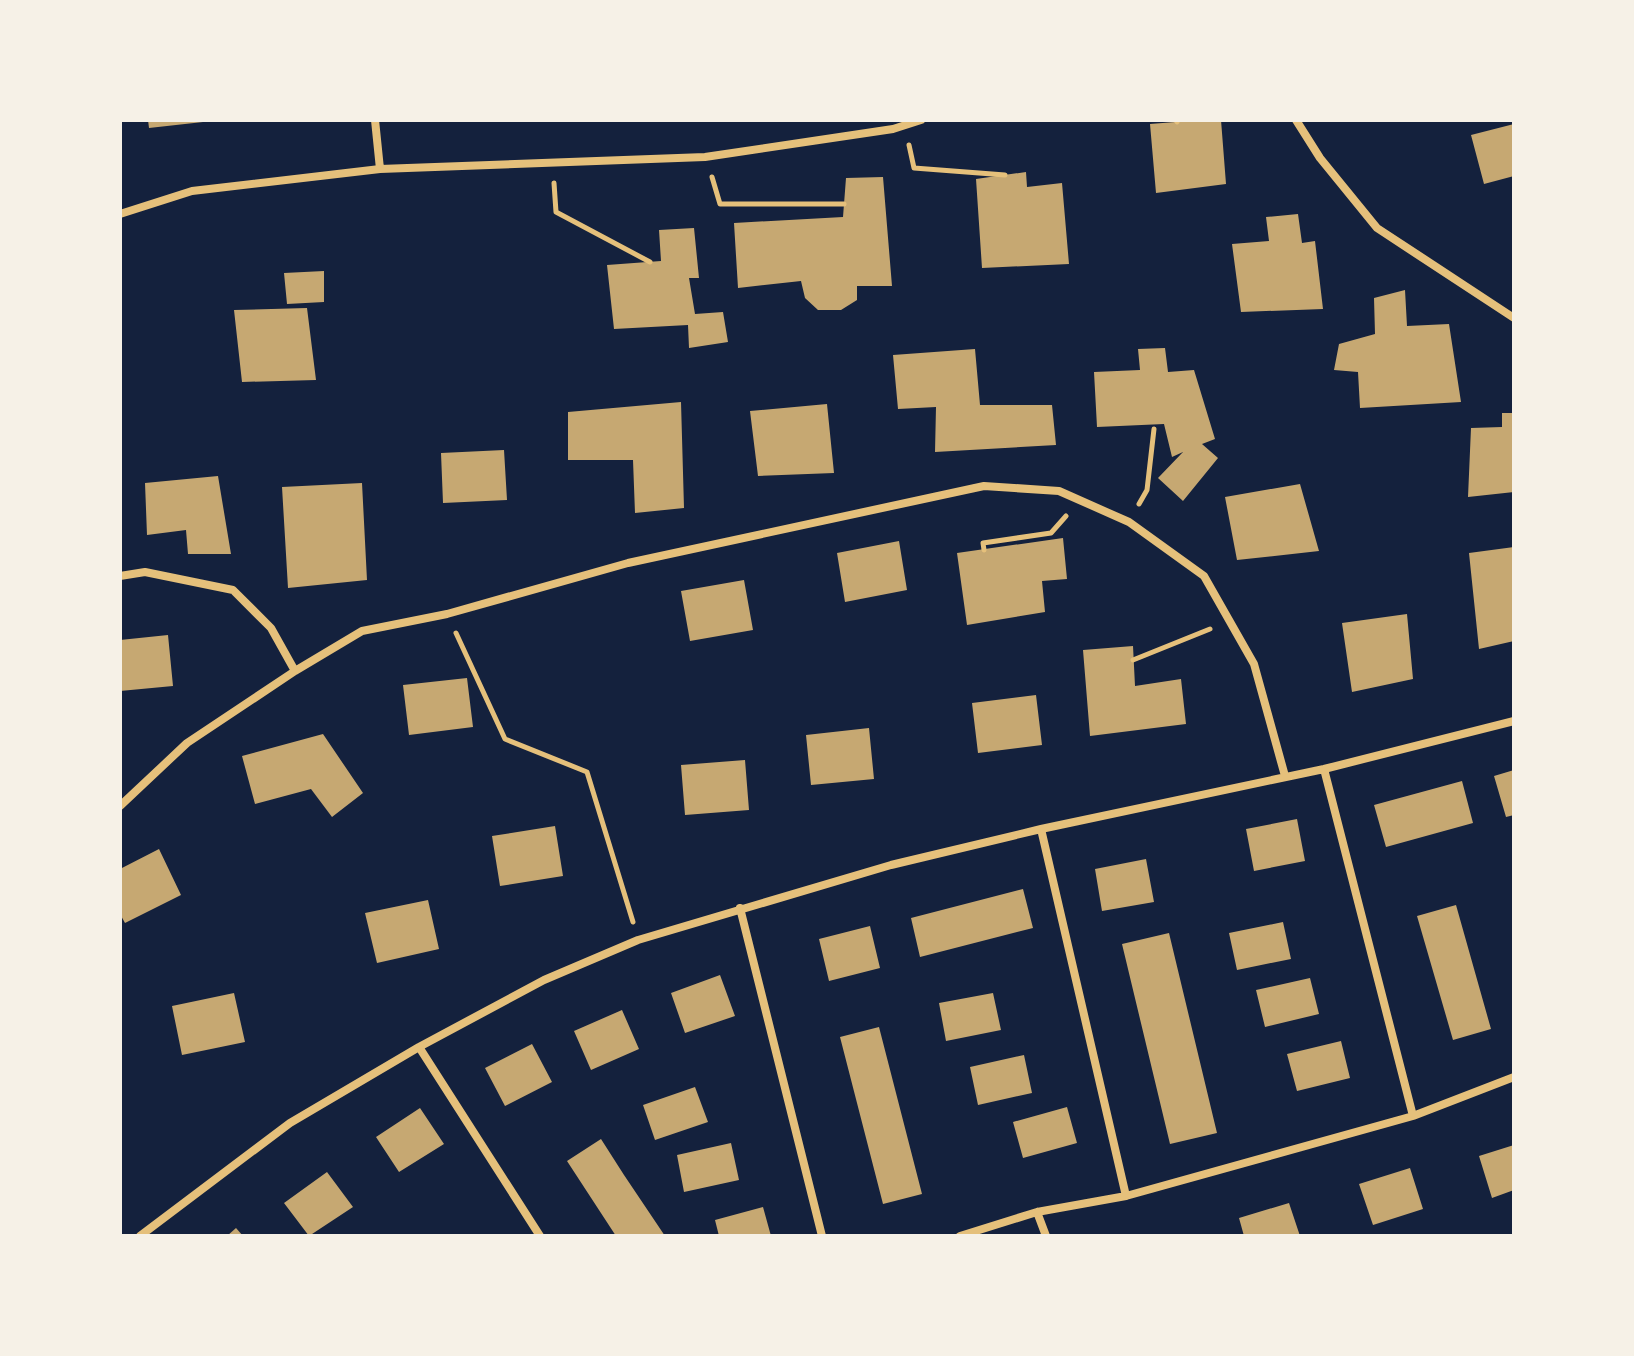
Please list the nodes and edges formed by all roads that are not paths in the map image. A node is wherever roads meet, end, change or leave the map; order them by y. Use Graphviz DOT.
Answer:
graph roads {
  1 [pos="375,120"];
  2 [pos="921,120"];
  3 [pos="1296,120"];
  4 [pos="892,124"];
  5 [pos="380,169"];
  6 [pos="120,214"];
  7 [pos="1514,318"];
  8 [pos="120,576"];
  9 [pos="295,671"];
  10 [pos="1514,721"];
  11 [pos="1324,769"];
  12 [pos="1285,776"];
  13 [pos="120,806"];
  14 [pos="1041,829"];
  15 [pos="740,908"];
  16 [pos="419,1047"];
  17 [pos="1514,1077"];
  18 [pos="1413,1116"];
  19 [pos="1126,1196"];
  20 [pos="1037,1212"];
  21 [pos="140,1236"];
  22 [pos="540,1236"];
  23 [pos="822,1236"];
  24 [pos="960,1236"];
  25 [pos="1046,1236"];
  1 -- 5 [label="street"];
  2 -- 4 [label="street"];
  3 -- 7 [label="street"];
  4 -- 5 [label="street"];
  5 -- 6 [label="street"];
  8 -- 9 [label="street"];
  9 -- 12 [label="street"];
  9 -- 13 [label="street"];
  10 -- 11 [label="street"];
  11 -- 12 [label="street"];
  11 -- 18 [label="street"];
  12 -- 14 [label="street"];
  14 -- 15 [label="street"];
  14 -- 19 [label="street"];
  15 -- 16 [label="street"];
  15 -- 23 [label="street"];
  16 -- 21 [label="street"];
  16 -- 22 [label="street"];
  17 -- 18 [label="street"];
  18 -- 19 [label="street"];
  19 -- 20 [label="street"];
  20 -- 24 [label="street"];
  20 -- 25 [label="street"];
}
